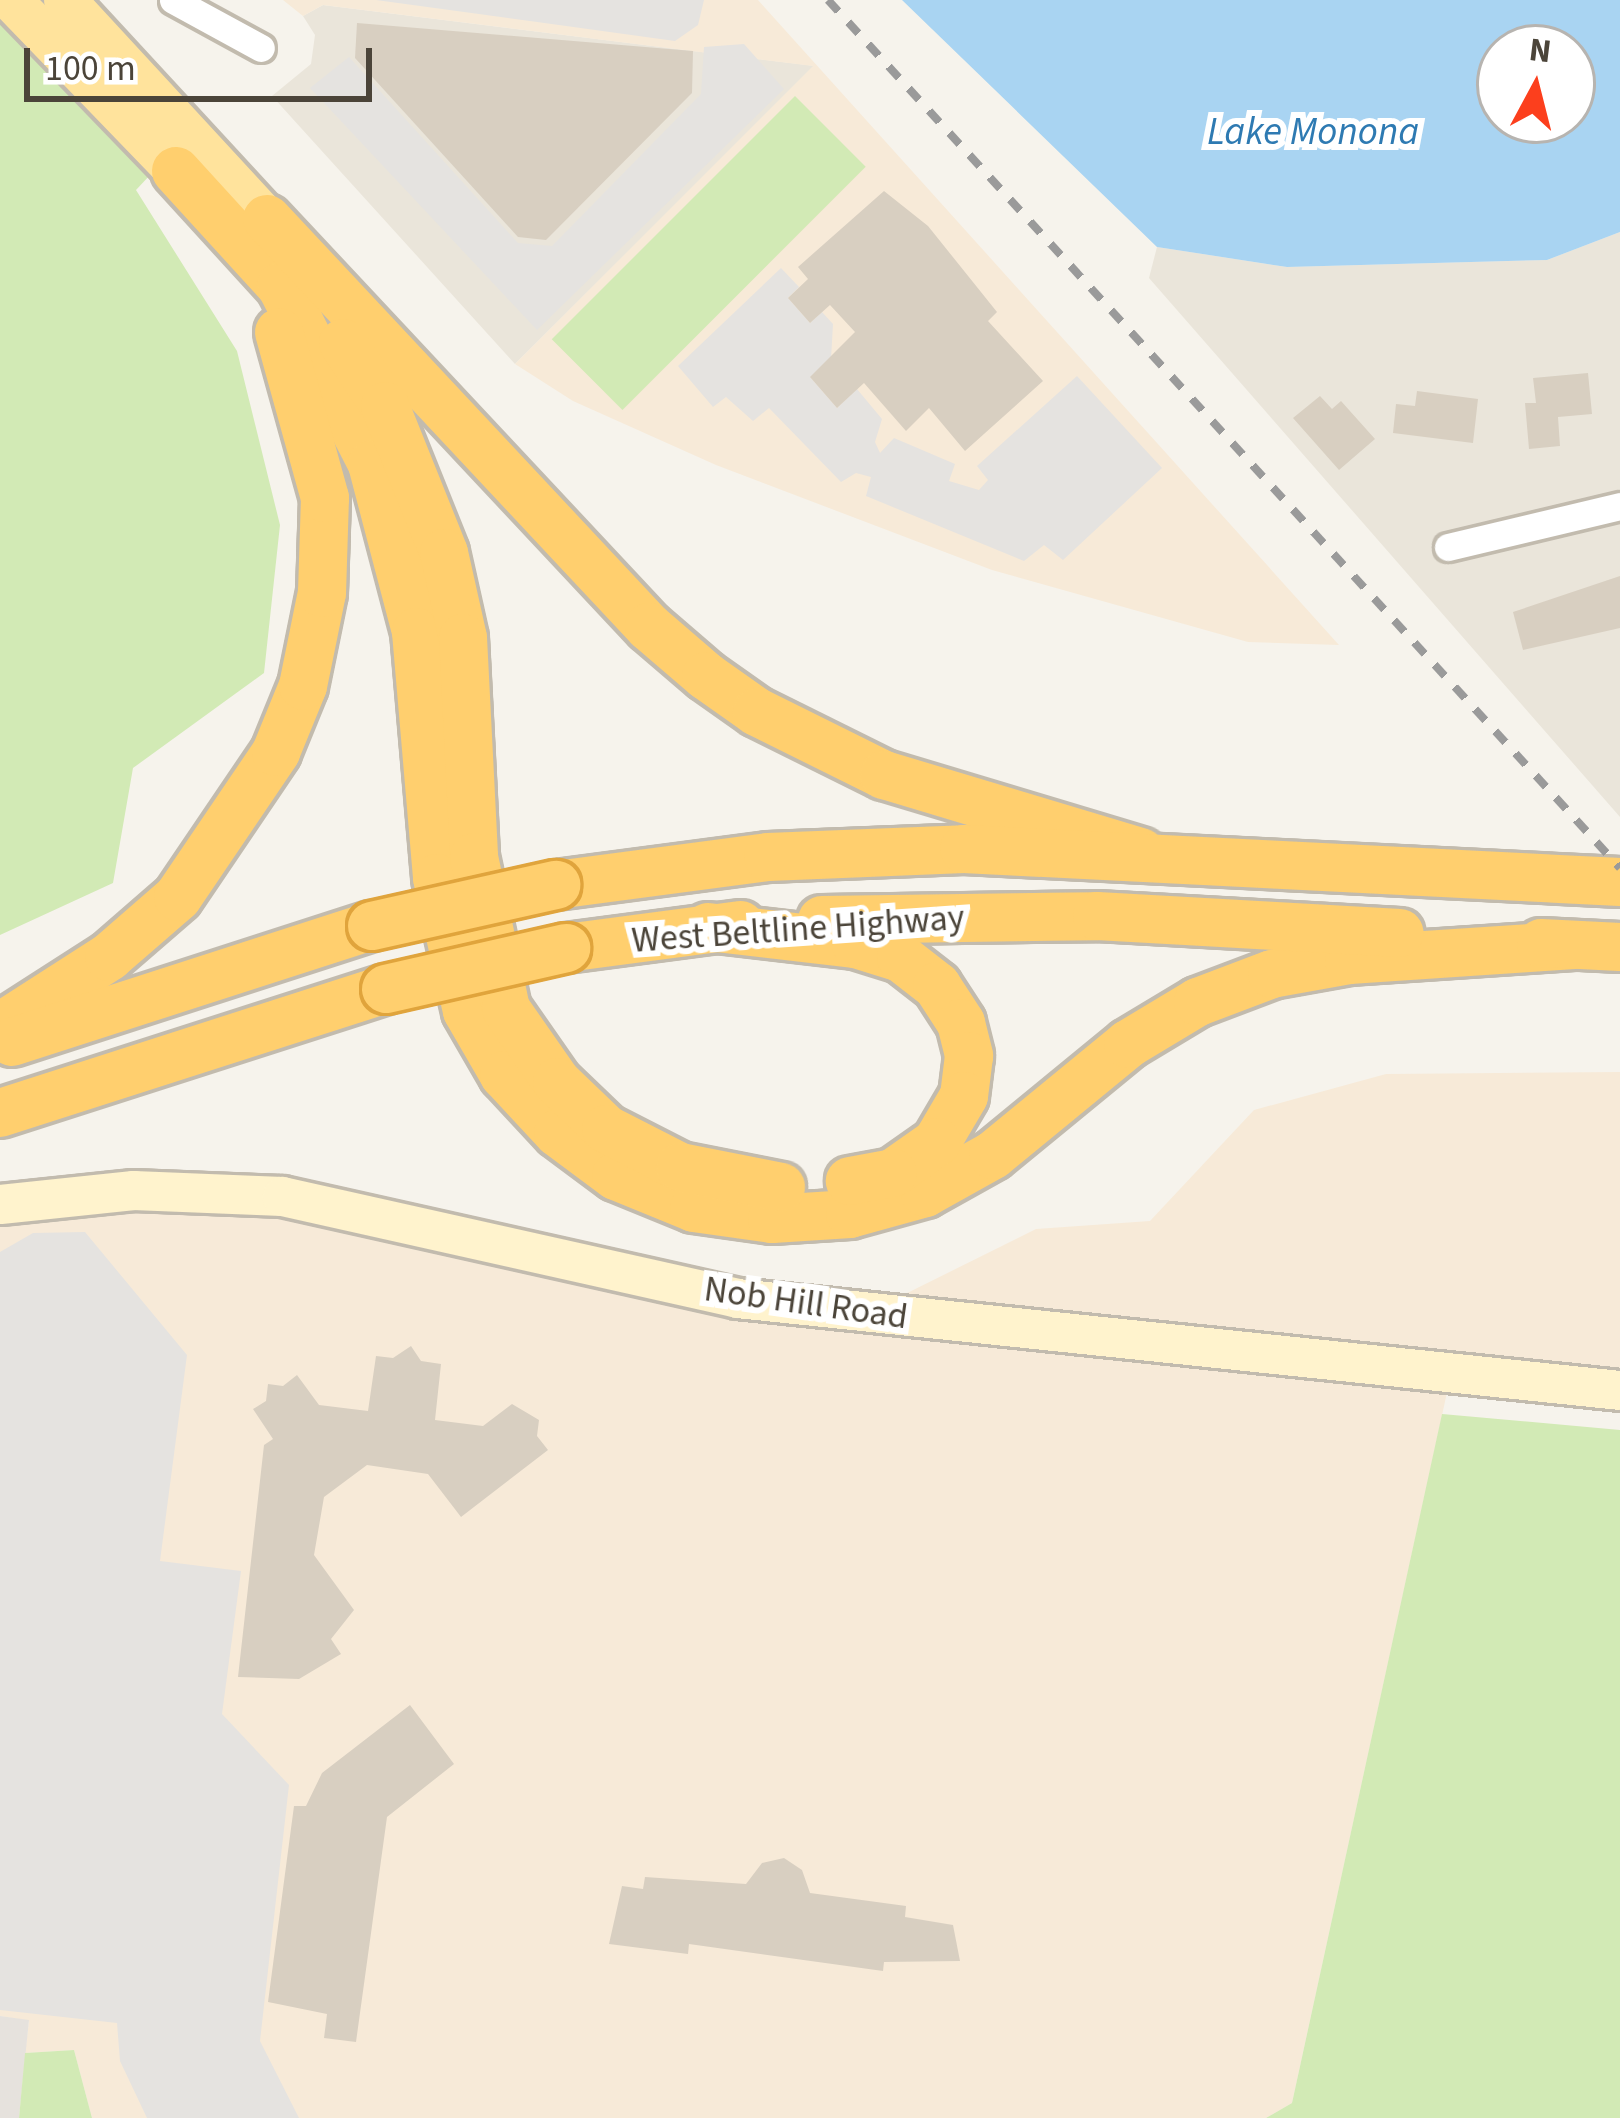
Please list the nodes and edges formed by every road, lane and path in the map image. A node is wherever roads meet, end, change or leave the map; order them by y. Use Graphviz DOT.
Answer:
graph roads {
  1 [pos="11,0"];
  2 [pos="65,0"];
  3 [pos="172,0"];
  4 [pos="261,48"];
  5 [pos="176,171"];
  6 [pos="266,219"];
  7 [pos="1620,506"];
  8 [pos="1448,547"];
  9 [pos="1142,852"];
  10 [pos="1620,882"];
  11 [pos="708,927"];
  12 [pos="1596,946"];
  13 [pos="0,1028"];
  14 [pos="0,1046"];
  15 [pos="0,1113"];
  16 [pos="0,1204"];
  17 [pos="1620,1390"];
  1 -- 5 [label="main road"];
  2 -- 6 [label="main road"];
  3 -- 4 [label="street"];
  5 -- 12 [label="highway"];
  5 -- 13 [label="highway"];
  6 -- 9 [label="highway"];
  6 -- 11 [label="highway"];
  7 -- 8 [label="street"];
  9 -- 10 [label="highway, West Beltline Highway"];
  9 -- 14 [label="highway, West Beltline Highway, bridge"];
  11 -- 12 [label="highway, West Beltline Highway"];
  11 -- 15 [label="highway, West Beltline Highway, bridge"];
  16 -- 17 [label="street, Nob Hill Road"];
}
